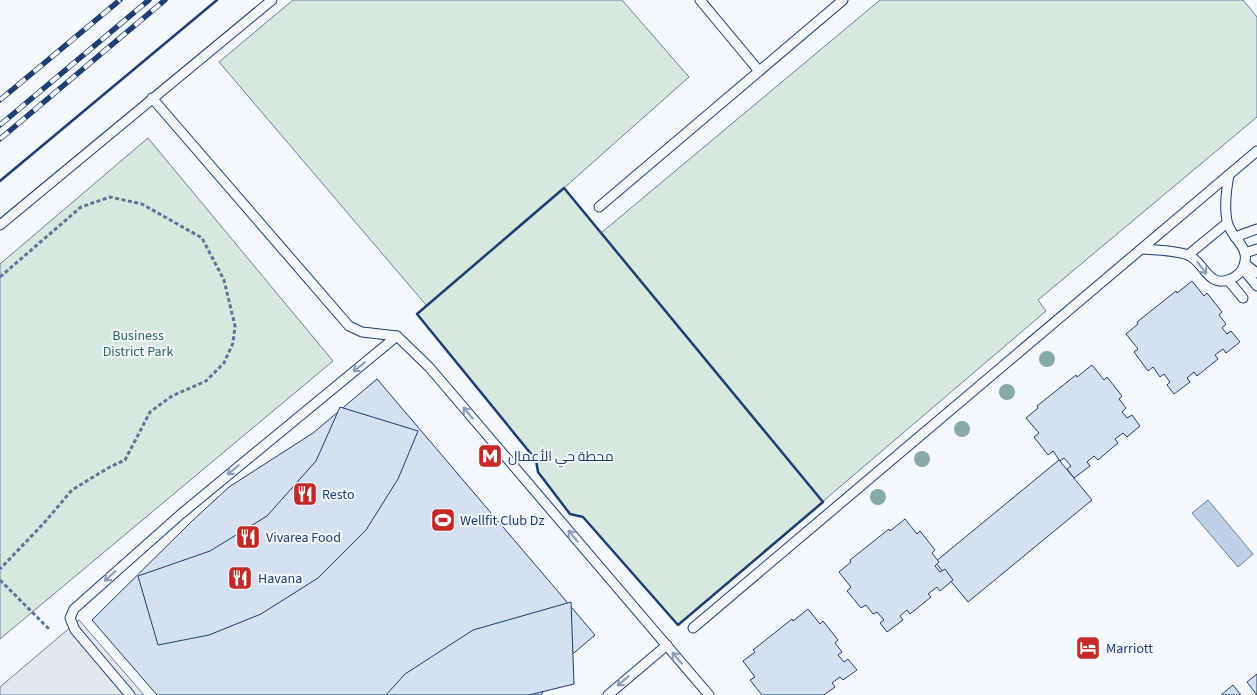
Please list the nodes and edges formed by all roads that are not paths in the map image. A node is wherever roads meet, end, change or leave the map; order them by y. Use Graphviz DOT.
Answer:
graph roads {
  1 [pos="272,0"];
  2 [pos="700,0"];
  3 [pos="843,0"];
  4 [pos="760,70"];
  5 [pos="152,98"];
  6 [pos="1257,151"];
  7 [pos="1229,175"];
  8 [pos="599,206"];
  9 [pos="1227,223"];
  10 [pos="0,225"];
  11 [pos="1257,229"];
  12 [pos="1235,237"];
  13 [pos="1142,249"];
  14 [pos="1257,250"];
  15 [pos="1245,254"];
  16 [pos="1188,255"];
  17 [pos="1244,266"];
  18 [pos="1257,273"];
  19 [pos="1228,280"];
  20 [pos="1257,286"];
  21 [pos="1243,298"];
  22 [pos="397,336"];
  23 [pos="692,628"];
  24 [pos="667,645"];
  25 [pos="130,695"];
  26 [pos="608,695"];
  27 [pos="709,695"];
  1 -- 5 [label="lane"];
  2 -- 4 [label="lane"];
  3 -- 4 [label="lane"];
  4 -- 8 [label="lane"];
  5 -- 10 [label="lane"];
  5 -- 22 [label="lane"];
  6 -- 7 [label="lane"];
  7 -- 9 [label="lane"];
  7 -- 13 [label="lane"];
  9 -- 12 [label="lane"];
  9 -- 16 [label="lane"];
  11 -- 12 [label="lane"];
  12 -- 15 [label="lane"];
  13 -- 16 [label="lane"];
  13 -- 23 [label="lane"];
  14 -- 15 [label="lane"];
  15 -- 17 [label="lane"];
  16 -- 19 [label="lane, one-way"];
  17 -- 18 [label="lane"];
  17 -- 19 [label="lane"];
  17 -- 20 [label="lane"];
  19 -- 21 [label="lane"];
  24 -- 22 [label="lane, one-way"];
  22 -- 25 [label="lane, one-way"];
  24 -- 26 [label="lane, one-way"];
  27 -- 24 [label="lane, one-way"];
}
